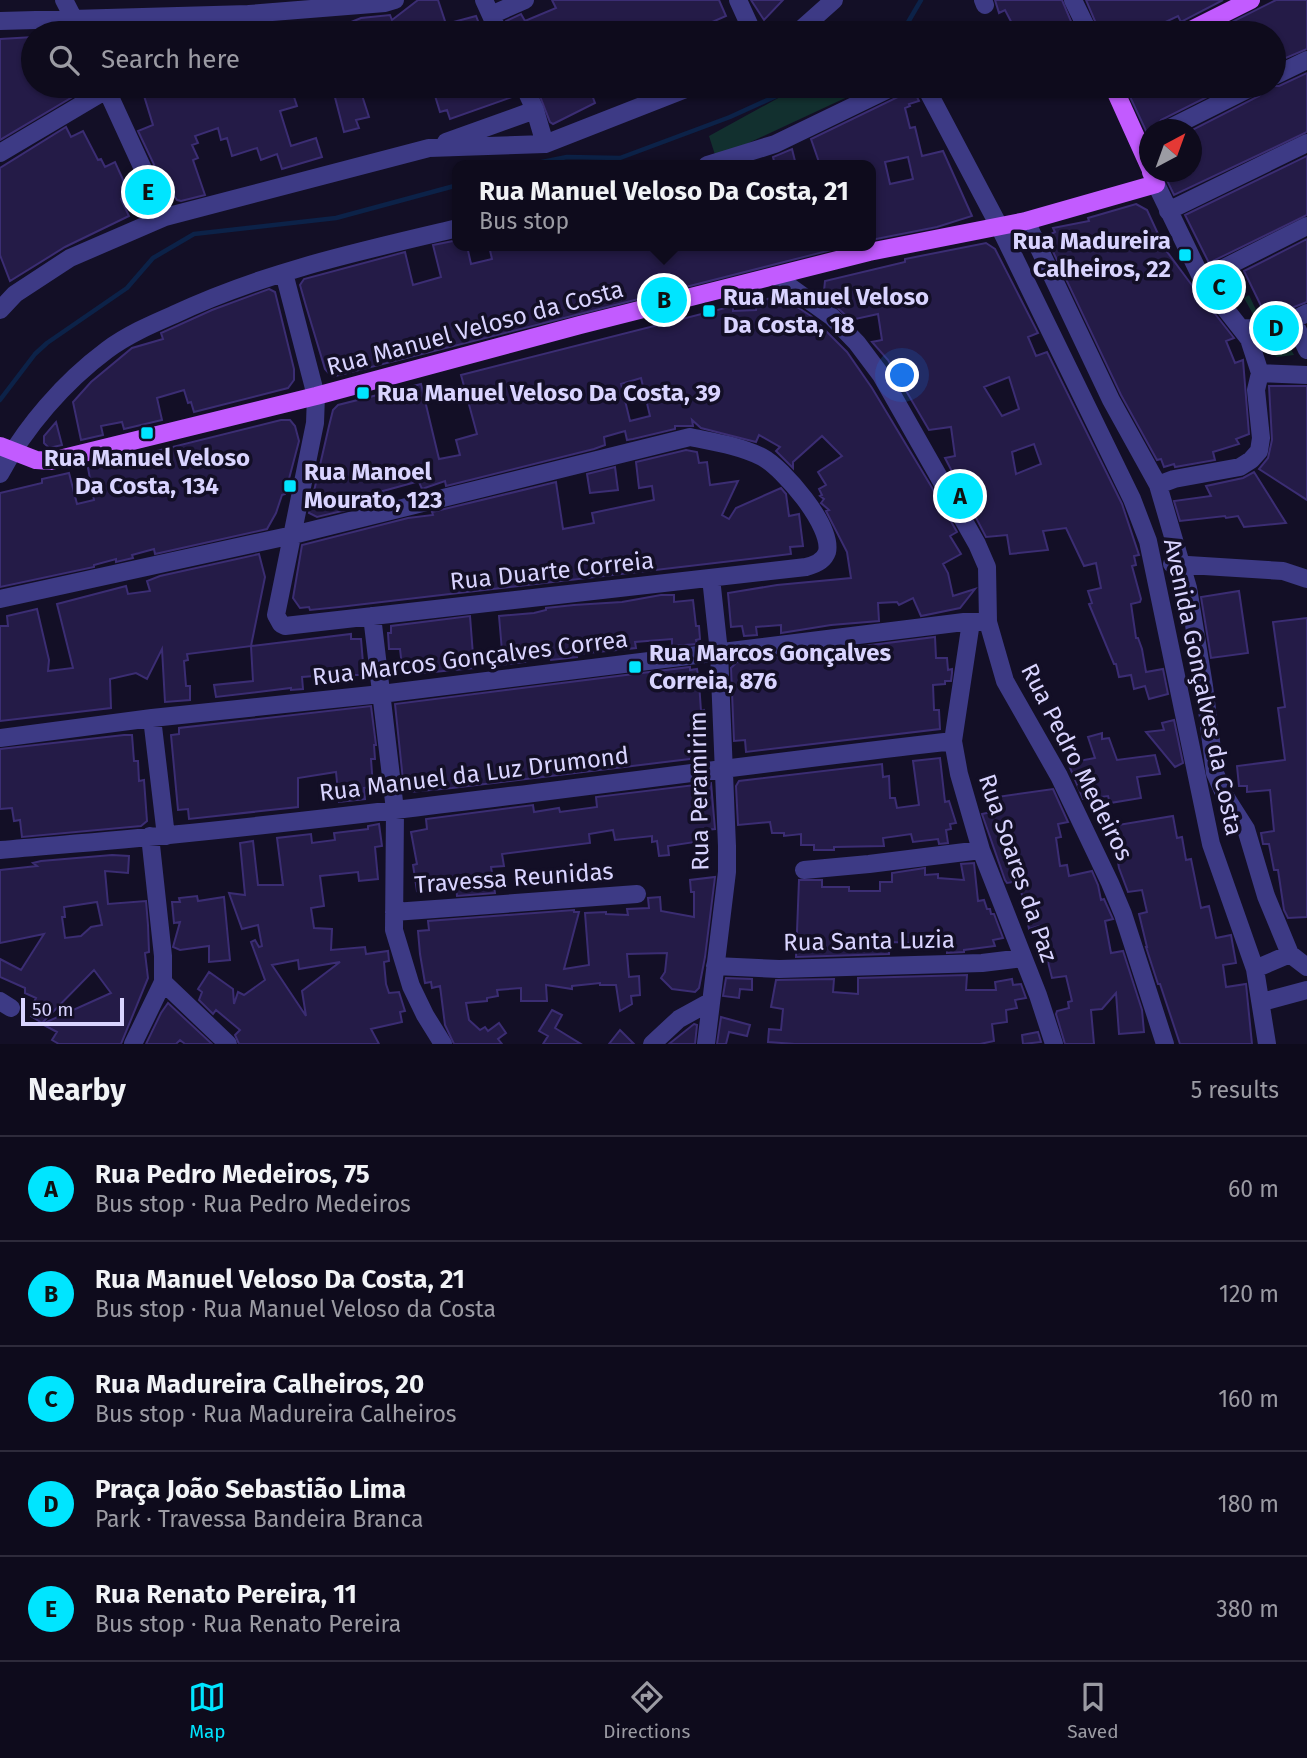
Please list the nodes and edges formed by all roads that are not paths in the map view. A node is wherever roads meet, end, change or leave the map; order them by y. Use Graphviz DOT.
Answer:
graph roads {
  1 [pos="64,0"];
  2 [pos="395,0"];
  3 [pos="525,0"];
  4 [pos="737,0"];
  5 [pos="834,0"];
  6 [pos="1073,0"];
  7 [pos="1251,0"];
  8 [pos="487,8"];
  9 [pos="249,14"];
  10 [pos="0,21"];
  11 [pos="75,21"];
  12 [pos="149,21"];
  13 [pos="243,21"];
  14 [pos="747,21"];
  15 [pos="810,21"];
  16 [pos="1083,21"];
  17 [pos="1209,21"];
  18 [pos="21,22"];
  19 [pos="1307,60"];
  20 [pos="1286,70"];
  21 [pos="90,98"];
  22 [pos="113,98"];
  23 [pos="530,98"];
  24 [pos="662,98"];
  25 [pos="870,98"];
  26 [pos="932,98"];
  27 [pos="1120,98"];
  28 [pos="1230,98"];
  29 [pos="535,110"];
  30 [pos="1188,119"];
  31 [pos="1139,131"];
  32 [pos="1307,143"];
  33 [pos="545,144"];
  34 [pos="429,148"];
  35 [pos="0,153"];
  36 [pos="723,160"];
  37 [pos="1139,180"];
  38 [pos="1155,182"];
  39 [pos="1168,211"];
  40 [pos="165,216"];
  41 [pos="1026,221"];
  42 [pos="999,226"];
  43 [pos="1307,226"];
  44 [pos="452,229"];
  45 [pos="284,273"];
  46 [pos="775,276"];
  47 [pos="1202,279"];
  48 [pos="0,310"];
  49 [pos="1300,317"];
  50 [pos="1242,328"];
  51 [pos="1307,350"];
  52 [pos="1260,373"];
  53 [pos="1307,375"];
  54 [pos="316,396"];
  55 [pos="5,449"];
  56 [pos="0,474"];
  57 [pos="1158,485"];
  58 [pos="293,535"];
  59 [pos="1154,563"];
  60 [pos="1181,564"];
  61 [pos="711,578"];
  62 [pos="1307,579"];
  63 [pos="0,599"];
  64 [pos="372,616"];
  65 [pos="979,622"];
  66 [pos="719,652"];
  67 [pos="381,694"];
  68 [pos="152,718"];
  69 [pos="0,738"];
  70 [pos="953,741"];
  71 [pos="723,767"];
  72 [pos="394,810"];
  73 [pos="158,836"];
  74 [pos="0,850"];
  75 [pos="981,850"];
  76 [pos="804,870"];
  77 [pos="637,894"];
  78 [pos="394,912"];
  79 [pos="1290,954"];
  80 [pos="1023,958"];
  81 [pos="715,966"];
  82 [pos="1307,967"];
  83 [pos="1255,969"];
  84 [pos="163,982"];
  85 [pos="1307,990"];
  86 [pos="710,1002"];
  87 [pos="1262,1002"];
  88 [pos="133,1044"];
  89 [pos="228,1044"];
  90 [pos="443,1044"];
  91 [pos="652,1044"];
  92 [pos="706,1044"];
  93 [pos="1054,1044"];
  94 [pos="1165,1044"];
  95 [pos="1267,1044"];
  1 -- 11 [label="street"];
  2 -- 9 [label="street"];
  3 -- 8 [label="street"];
  4 -- 14 [label="street"];
  5 -- 15 [label="street"];
  6 -- 16 [label="street"];
  7 -- 17 [label="main road"];
  9 -- 12 [label="street"];
  9 -- 13 [label="street"];
  10 -- 18 [label="street"];
  19 -- 20 [label="street"];
  21 -- 35 [label="street"];
  22 -- 40 [label="street"];
  23 -- 29 [label="street"];
  24 -- 33 [label="street"];
  25 -- 36 [label="street"];
  26 -- 42 [label="street, Avenida Gonçalves da Costa"];
  27 -- 31 [label="main road"];
  28 -- 30 [label="street"];
  29 -- 33 [label="street"];
  29 -- 34 [label="street"];
  32 -- 39 [label="street"];
  33 -- 34 [label="street"];
  34 -- 40 [label="street"];
  37 -- 41 [label="main road, Rua Manuel Veloso da Costa"];
  38 -- 39 [label="street"];
  39 -- 47 [label="street"];
  40 -- 48 [label="street"];
  41 -- 42 [label="main road, Rua Manuel Veloso da Costa"];
  41 -- 57 [label="street, Avenida Gonçalves da Costa"];
  42 -- 46 [label="main road, Rua Manuel Veloso da Costa"];
  42 -- 59 [label="street, Avenida Gonçalves da Costa"];
  43 -- 47 [label="street"];
  44 -- 45 [label="street"];
  45 -- 54 [label="street"];
  45 -- 55 [label="street"];
  46 -- 54 [label="main road, Rua Manuel Veloso da Costa"];
  46 -- 65 [label="street, Rua Pedro Medeiros"];
  47 -- 50 [label="street"];
  49 -- 50 [label="street"];
  49 -- 51 [label="street"];
  50 -- 52 [label="street"];
  52 -- 53 [label="street"];
  52 -- 57 [label="street"];
  54 -- 55 [label="main road, Rua Manuel Veloso da Costa"];
  54 -- 58 [label="street"];
  55 -- 56 [label="street"];
  57 -- 60 [label="street, Avenida Gonçalves da Costa"];
  58 -- 61 [label="street, Rua Duarte Correia"];
  58 -- 63 [label="street"];
  58 -- 64 [label="street, Rua Duarte Correia"];
  59 -- 60 [label="street"];
  59 -- 83 [label="street, Avenida Gonçalves da Costa"];
  60 -- 62 [label="street"];
  60 -- 79 [label="street, Avenida Gonçalves da Costa"];
  61 -- 64 [label="street, Rua Duarte Correia"];
  61 -- 66 [label="street, Rua Peramirim"];
  64 -- 67 [label="street"];
  65 -- 66 [label="street, Rua Marcos Gonçalves Correa"];
  65 -- 70 [label="street, Rua Soares da Paz"];
  65 -- 94 [label="street, Rua Pedro Medeiros"];
  66 -- 67 [label="street, Rua Marcos Gonçalves Correa"];
  66 -- 71 [label="street, Rua Peramirim"];
  67 -- 68 [label="street, Rua Marcos Gonçalves Correa"];
  67 -- 72 [label="street"];
  68 -- 69 [label="street, Rua Marcos Gonçalves Correa"];
  68 -- 73 [label="street"];
  70 -- 71 [label="street, Rua Manuel da Luz Drumond"];
  70 -- 75 [label="street, Rua Soares da Paz"];
  71 -- 72 [label="street, Rua Manuel da Luz Drumond"];
  71 -- 81 [label="street, Rua Peramirim"];
  72 -- 73 [label="street, Rua Manuel da Luz Drumond"];
  72 -- 78 [label="street"];
  73 -- 74 [label="street, Rua Manuel da Luz Drumond"];
  73 -- 84 [label="street"];
  75 -- 76 [label="street"];
  75 -- 80 [label="street, Rua Soares da Paz"];
  77 -- 78 [label="street, Travessa Reunidas"];
  78 -- 90 [label="street"];
  79 -- 82 [label="street"];
  79 -- 83 [label="street"];
  80 -- 81 [label="street, Rua Santa Luzia"];
  80 -- 93 [label="street, Rua Soares da Paz"];
  81 -- 86 [label="street, Rua Peramirim"];
  83 -- 87 [label="street, Avenida Gonçalves da Costa"];
  84 -- 88 [label="street"];
  84 -- 89 [label="street"];
  85 -- 87 [label="street"];
  86 -- 91 [label="street"];
  86 -- 92 [label="street, Rua Peramirim"];
  87 -- 95 [label="street, Avenida Gonçalves da Costa"];
}
